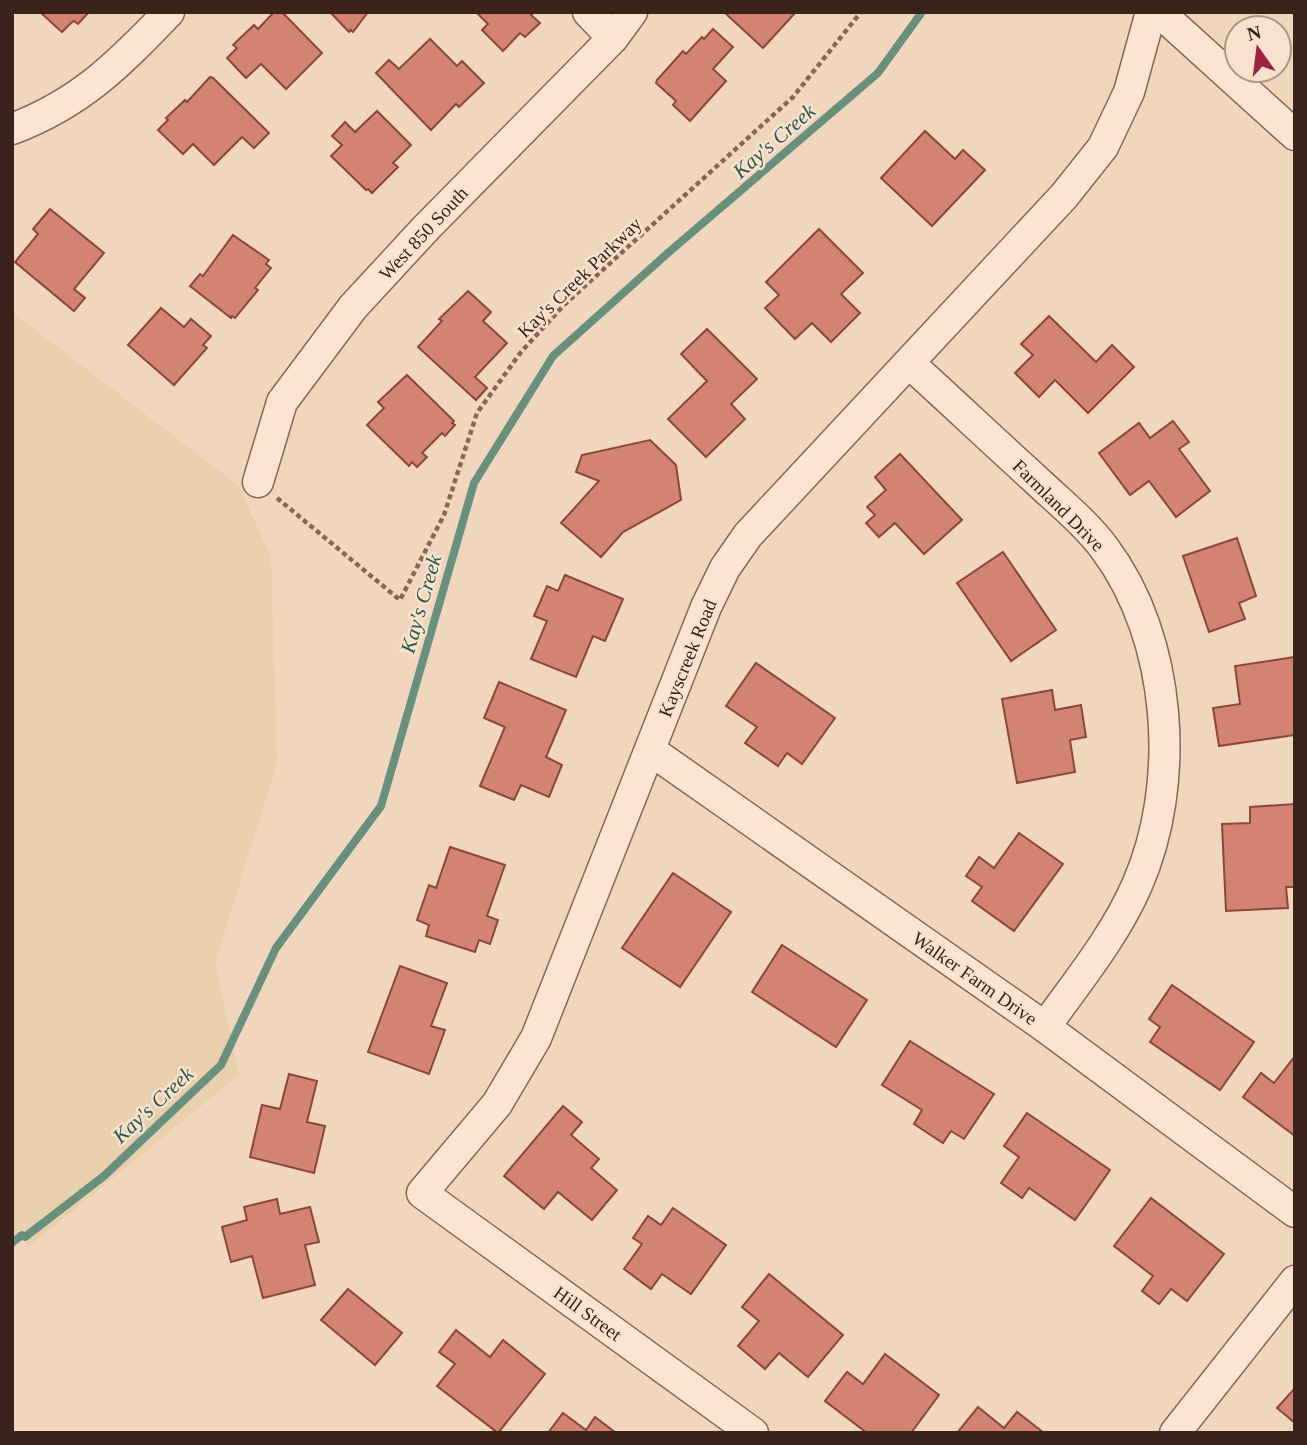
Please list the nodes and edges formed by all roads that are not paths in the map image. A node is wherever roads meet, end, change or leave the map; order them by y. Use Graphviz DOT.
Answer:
graph roads {
  1 [pos="169,12"];
  2 [pos="588,12"];
  3 [pos="632,12"];
  4 [pos="1151,12"];
  5 [pos="1159,12"];
  6 [pos="613,38"];
  7 [pos="12,129"];
  8 [pos="1295,135"];
  9 [pos="909,363"];
  10 [pos="258,482"];
  11 [pos="650,750"];
  12 [pos="1045,1027"];
  13 [pos="422,1193"];
  14 [pos="1295,1212"];
  15 [pos="1295,1281"];
  16 [pos="753,1433"];
  17 [pos="1175,1433"];
  1 -- 7 [label="street"];
  2 -- 6 [label="street"];
  3 -- 6 [label="street, West 850 South"];
  4 -- 9 [label="street, Kayscreek Road"];
  5 -- 8 [label="street"];
  6 -- 10 [label="street, West 850 South"];
  9 -- 11 [label="street, Kayscreek Road"];
  9 -- 12 [label="street, Farmland Drive"];
  11 -- 12 [label="street, Walker Farm Drive"];
  11 -- 13 [label="street, Kayscreek Road"];
  12 -- 14 [label="street, Walker Farm Drive"];
  13 -- 16 [label="street, Hill Street"];
  15 -- 17 [label="street"];
}
